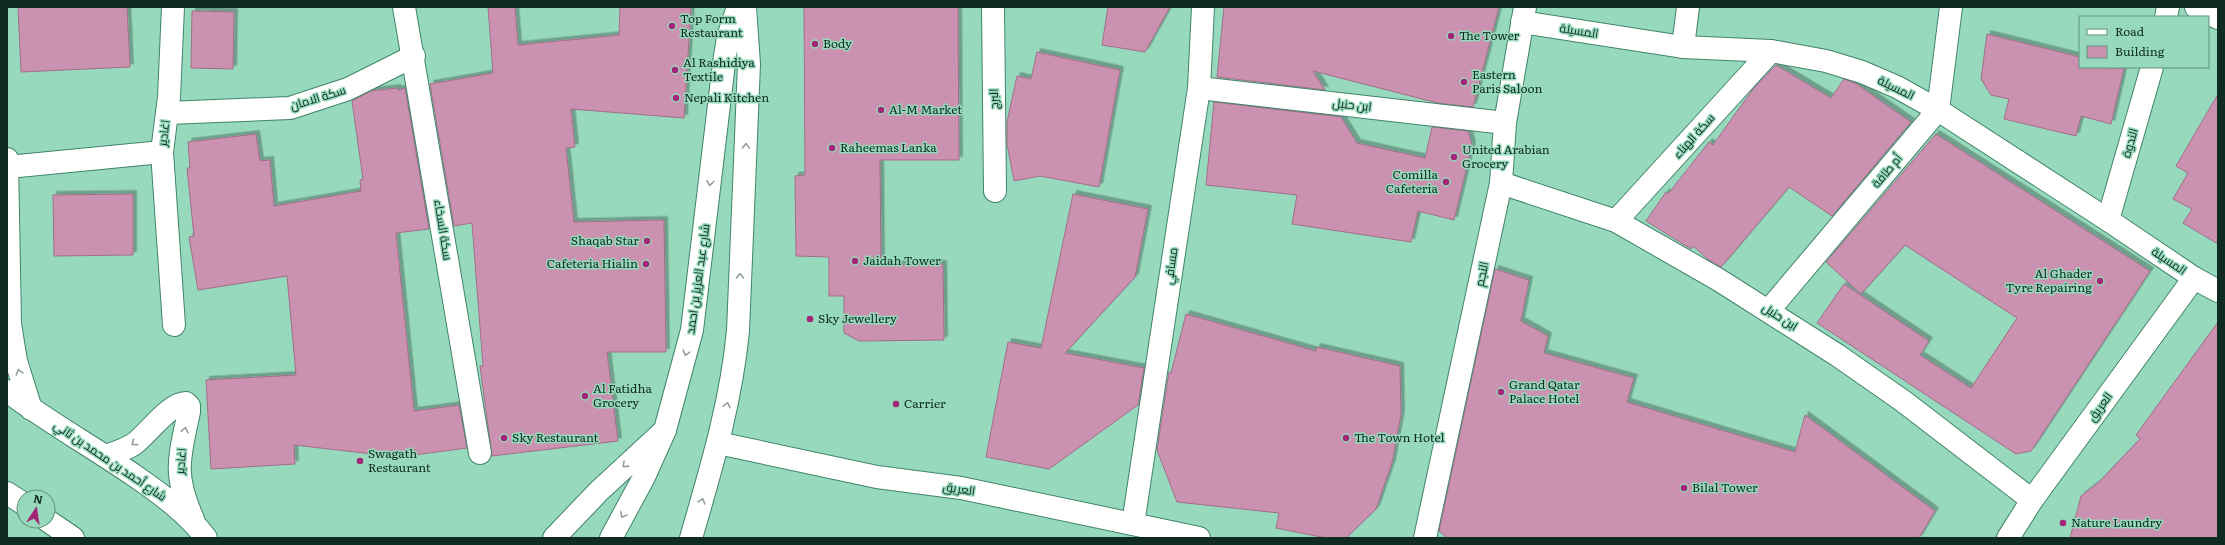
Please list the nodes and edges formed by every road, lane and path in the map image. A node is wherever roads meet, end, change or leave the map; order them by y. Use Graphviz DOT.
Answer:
graph roads {
  1 [pos="173,7"];
  2 [pos="404,7"];
  3 [pos="738,7"];
  4 [pos="745,7"];
  5 [pos="993,7"];
  6 [pos="1203,7"];
  7 [pos="1688,7"];
  8 [pos="1951,7"];
  9 [pos="2196,7"];
  10 [pos="1524,14"];
  11 [pos="2218,18"];
  12 [pos="1683,47"];
  13 [pos="1771,51"];
  14 [pos="414,56"];
  15 [pos="2152,68"];
  16 [pos="1199,88"];
  17 [pos="1938,110"];
  18 [pos="167,113"];
  19 [pos="1506,123"];
  20 [pos="162,152"];
  21 [pos="8,163"];
  22 [pos="1501,183"];
  23 [pos="996,191"];
  24 [pos="7,212"];
  25 [pos="2108,220"];
  26 [pos="1616,221"];
  27 [pos="2194,278"];
  28 [pos="2218,291"];
  29 [pos="8,299"];
  30 [pos="1769,310"];
  31 [pos="174,325"];
  32 [pos="7,391"];
  33 [pos="31,409"];
  34 [pos="664,430"];
  35 [pos="718,443"];
  36 [pos="480,453"];
  37 [pos="105,456"];
  38 [pos="7,493"];
  39 [pos="16,499"];
  40 [pos="2032,500"];
  41 [pos="1133,524"];
  42 [pos="56,526"];
  43 [pos="200,530"];
  44 [pos="73,538"];
  45 [pos="554,538"];
  46 [pos="611,538"];
  47 [pos="691,538"];
  48 [pos="1199,538"];
  49 [pos="1425,538"];
  50 [pos="2008,538"];
  1 -- 18 [label="street, اغادير"];
  2 -- 14 [label="street, سكة السخاء"];
  3 -- 34 [label="street, شارع عبد العزيز بن احمد, one-way"];
  35 -- 4 [label="street, one-way"];
  5 -- 23 [label="street, البرج"];
  6 -- 16 [label="street, مسافي"];
  7 -- 12 [label="street"];
  8 -- 17 [label="street"];
  9 -- 11 [label="street"];
  10 -- 12 [label="street, المسيلة"];
  10 -- 19 [label="street, النجم"];
  12 -- 13 [label="street, المسيلة"];
  13 -- 17 [label="street, المسيلة"];
  13 -- 26 [label="street, سكة الهناء"];
  14 -- 18 [label="street, سكة الامان"];
  14 -- 36 [label="street, سكة السخاء"];
  15 -- 25 [label="street, الندوة"];
  16 -- 19 [label="street, ابن حنبل"];
  16 -- 41 [label="street, مسافي"];
  17 -- 25 [label="street, المسيلة"];
  17 -- 30 [label="street, أم طاقة"];
  18 -- 20 [label="street, اغادير"];
  19 -- 22 [label="street, النجم"];
  20 -- 21 [label="street, اغادير"];
  20 -- 31 [label="street"];
  21 -- 24 [label="street"];
  22 -- 26 [label="street, ابن حنبل"];
  22 -- 49 [label="street, النجم"];
  24 -- 29 [label="street"];
  25 -- 27 [label="street, المسيلة"];
  26 -- 30 [label="street, ابن حنبل"];
  27 -- 28 [label="street, المسيلة"];
  27 -- 40 [label="street, العريق"];
  33 -- 29 [label="street, one-way"];
  30 -- 40 [label="street, ابن حنبل"];
  32 -- 33 [label="street, شارع أحمد بن محمد بن ثاني"];
  33 -- 37 [label="street, شارع أحمد بن محمد بن ثاني"];
  34 -- 45 [label="street, one-way"];
  34 -- 46 [label="street, شارع عبد العزيز بن احمد, one-way"];
  35 -- 41 [label="street, العريق"];
  47 -- 35 [label="street, one-way"];
  37 -- 43 [label="street, شارع أحمد بن محمد بن ثاني"];
  43 -- 37 [label="street, اغادير, one-way"];
  38 -- 39 [label="street"];
  40 -- 50 [label="street, العريق"];
  41 -- 48 [label="street, العريق"];
  42 -- 44 [label="street"];
}
